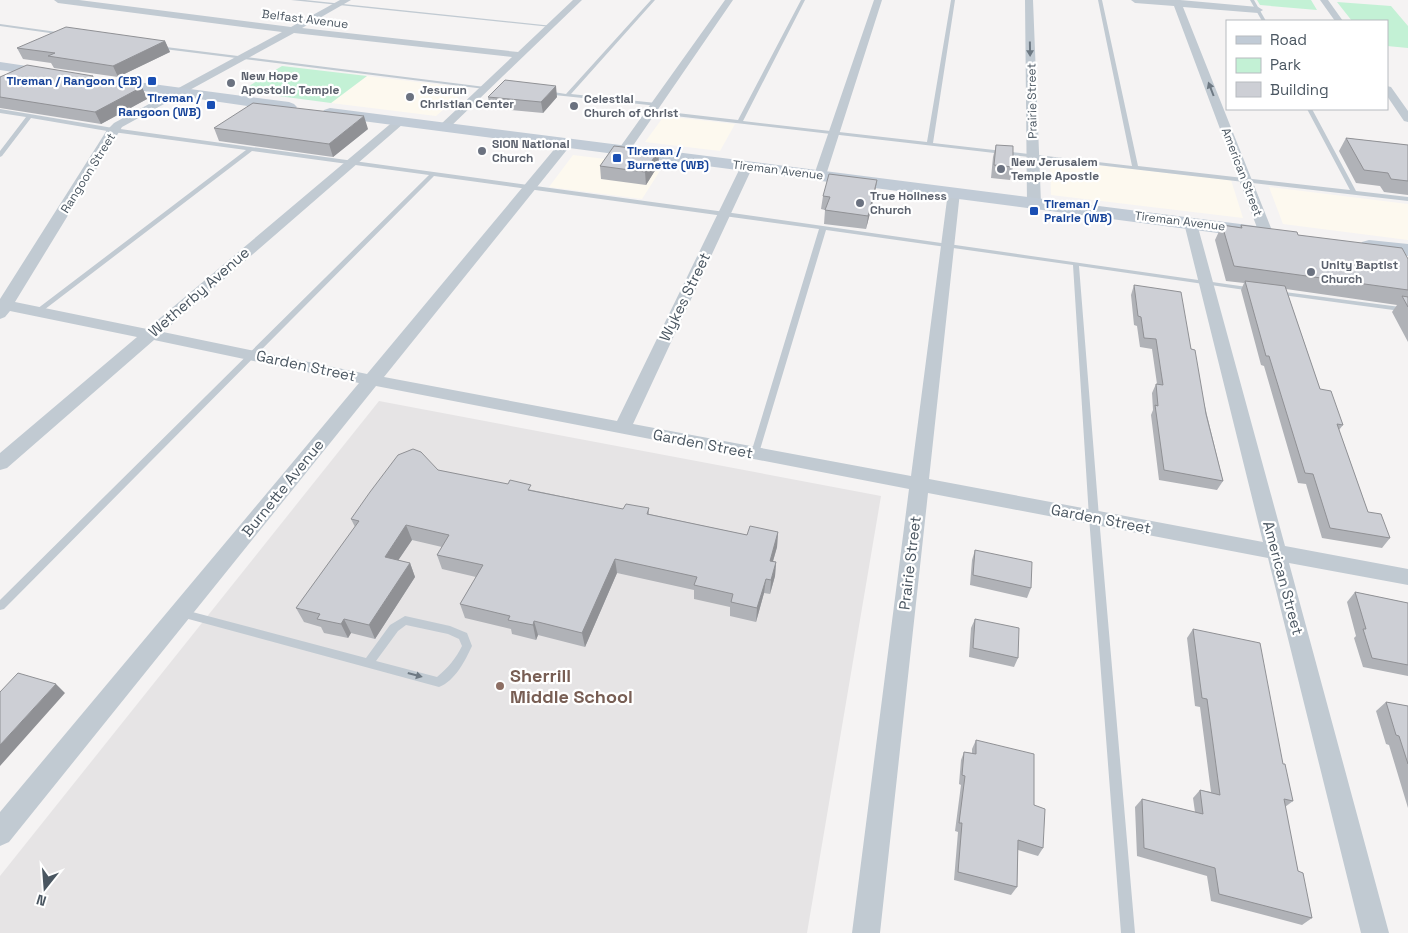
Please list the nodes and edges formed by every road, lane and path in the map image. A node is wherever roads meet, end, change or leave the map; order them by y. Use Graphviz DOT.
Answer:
graph roads {
  1 [pos="58,0"];
  2 [pos="294,0"];
  3 [pos="574,0"];
  4 [pos="653,0"];
  5 [pos="729,0"];
  6 [pos="803,0"];
  7 [pos="878,0"];
  8 [pos="953,0"];
  9 [pos="1029,0"];
  10 [pos="1100,0"];
  11 [pos="1135,0"];
  12 [pos="1252,0"];
  13 [pos="1324,0"];
  14 [pos="1177,2"];
  15 [pos="342,3"];
  16 [pos="1258,10"];
  17 [pos="1263,20"];
  18 [pos="1338,20"];
  19 [pos="0,25"];
  20 [pos="551,26"];
  21 [pos="292,30"];
  22 [pos="67,34"];
  23 [pos="154,46"];
  24 [pos="520,55"];
  25 [pos="240,58"];
  26 [pos="0,66"];
  27 [pos="72,77"];
  28 [pos="91,80"];
  29 [pos="490,87"];
  30 [pos="1388,90"];
  31 [pos="537,92"];
  32 [pos="178,93"];
  33 [pos="566,95"];
  34 [pos="653,108"];
  35 [pos="1311,110"];
  36 [pos="0,111"];
  37 [pos="30,116"];
  38 [pos="1408,119"];
  39 [pos="399,122"];
  40 [pos="740,122"];
  41 [pos="444,127"];
  42 [pos="113,130"];
  43 [pos="834,132"];
  44 [pos="566,143"];
  45 [pos="930,143"];
  46 [pos="251,149"];
  47 [pos="624,150"];
  48 [pos="0,154"];
  49 [pos="1033,155"];
  50 [pos="350,163"];
  51 [pos="747,166"];
  52 [pos="1135,167"];
  53 [pos="433,174"];
  54 [pos="820,176"];
  55 [pos="1246,180"];
  56 [pos="530,187"];
  57 [pos="954,192"];
  58 [pos="1354,192"];
  59 [pos="1408,199"];
  60 [pos="1034,203"];
  61 [pos="725,214"];
  62 [pos="1191,223"];
  63 [pos="823,228"];
  64 [pos="1266,233"];
  65 [pos="1285,235"];
  66 [pos="1351,243"];
  67 [pos="948,246"];
  68 [pos="1408,250"];
  69 [pos="1076,265"];
  70 [pos="1206,283"];
  71 [pos="1264,291"];
  72 [pos="1273,292"];
  73 [pos="2,308"];
  74 [pos="1408,310"];
  75 [pos="40,311"];
  76 [pos="150,335"];
  77 [pos="252,355"];
  78 [pos="371,380"];
  79 [pos="622,428"];
  80 [pos="755,453"];
  81 [pos="0,464"];
  82 [pos="919,484"];
  83 [pos="1094,518"];
  84 [pos="1276,552"];
  85 [pos="1408,577"];
  86 [pos="0,606"];
  87 [pos="180,613"];
  88 [pos="368,663"];
  89 [pos="0,832"];
  90 [pos="866,933"];
  91 [pos="1128,933"];
  92 [pos="1375,933"];
  1 -- 21 [label="street, Belfast Avenue"];
  2 -- 15 [label="lane"];
  3 -- 20 [label="street"];
  4 -- 33 [label="lane"];
  5 -- 34 [label="street"];
  6 -- 40 [label="lane"];
  7 -- 43 [label="street"];
  8 -- 45 [label="lane"];
  9 -- 49 [label="street, Prairie Street, one-way"];
  10 -- 52 [label="lane"];
  11 -- 14 [label="street"];
  12 -- 16 [label="lane"];
  13 -- 18 [label="street"];
  14 -- 16 [label="street"];
  55 -- 14 [label="street, American Street, one-way"];
  15 -- 20 [label="lane"];
  15 -- 21 [label="street, Rangoon Street"];
  16 -- 17 [label="lane"];
  19 -- 22 [label="lane"];
  20 -- 24 [label="street"];
  21 -- 24 [label="street, Belfast Avenue"];
  21 -- 25 [label="street, Rangoon Street"];
  23 -- 25 [label="lane"];
  24 -- 29 [label="street"];
  25 -- 29 [label="lane"];
  25 -- 32 [label="street, Rangoon Street"];
  26 -- 27 [label="street"];
  28 -- 32 [label="street, Tireman Avenue"];
  29 -- 41 [label="street"];
  30 -- 38 [label="street"];
  31 -- 33 [label="lane"];
  32 -- 39 [label="street, Tireman Avenue"];
  32 -- 42 [label="street, Rangoon Street"];
  33 -- 34 [label="lane"];
  34 -- 40 [label="lane"];
  34 -- 47 [label="street"];
  35 -- 58 [label="lane"];
  36 -- 37 [label="lane"];
  37 -- 42 [label="lane"];
  37 -- 48 [label="lane"];
  39 -- 41 [label="street, Tireman Avenue"];
  39 -- 50 [label="street, Wetherby Avenue"];
  40 -- 43 [label="lane"];
  41 -- 44 [label="street, Tireman Avenue"];
  42 -- 46 [label="lane"];
  42 -- 73 [label="street, Rangoon Street"];
  43 -- 45 [label="lane"];
  43 -- 54 [label="street"];
  44 -- 47 [label="street, Tireman Avenue"];
  44 -- 56 [label="street, Burnette Avenue"];
  45 -- 49 [label="lane"];
  46 -- 50 [label="lane"];
  46 -- 75 [label="lane"];
  47 -- 51 [label="street, Tireman Avenue"];
  49 -- 52 [label="lane"];
  49 -- 60 [label="street, Prairie Street"];
  50 -- 53 [label="lane"];
  50 -- 76 [label="street, Wetherby Avenue"];
  51 -- 54 [label="street, Tireman Avenue"];
  51 -- 61 [label="street, Wykes Street"];
  52 -- 55 [label="lane"];
  53 -- 56 [label="lane"];
  53 -- 77 [label="lane"];
  54 -- 57 [label="street, Tireman Avenue"];
  55 -- 58 [label="lane"];
  55 -- 64 [label="street, American Street"];
  56 -- 61 [label="lane"];
  56 -- 78 [label="street, Burnette Avenue"];
  57 -- 60 [label="street, Tireman Avenue"];
  57 -- 67 [label="street, Prairie Street"];
  58 -- 59 [label="lane"];
  60 -- 62 [label="street, Tireman Avenue"];
  61 -- 63 [label="lane"];
  61 -- 79 [label="street, Wykes Street"];
  62 -- 64 [label="street, Tireman Avenue"];
  62 -- 70 [label="street, American Street"];
  63 -- 67 [label="lane"];
  63 -- 80 [label="lane"];
  64 -- 65 [label="street, Tireman Avenue"];
  66 -- 68 [label="street"];
  67 -- 69 [label="lane"];
  67 -- 82 [label="street, Prairie Street"];
  69 -- 70 [label="lane"];
  69 -- 83 [label="lane"];
  70 -- 71 [label="lane"];
  70 -- 84 [label="street, American Street"];
  72 -- 74 [label="lane"];
  73 -- 75 [label="street, Garden Street"];
  75 -- 76 [label="street, Garden Street"];
  76 -- 77 [label="street, Garden Street"];
  76 -- 81 [label="street, Wetherby Avenue"];
  77 -- 78 [label="street, Garden Street"];
  77 -- 86 [label="lane"];
  78 -- 79 [label="street, Garden Street"];
  78 -- 87 [label="street, Burnette Avenue"];
  79 -- 80 [label="street, Garden Street"];
  80 -- 82 [label="street, Garden Street"];
  82 -- 83 [label="street, Garden Street"];
  82 -- 90 [label="street, Prairie Street"];
  83 -- 84 [label="street, Garden Street"];
  83 -- 91 [label="lane"];
  84 -- 85 [label="street, Garden Street"];
  84 -- 92 [label="street, American Street"];
  87 -- 88 [label="lane"];
  87 -- 89 [label="street, Burnette Avenue"];
  88 -- 88 [label="lane, one-way"];
}
